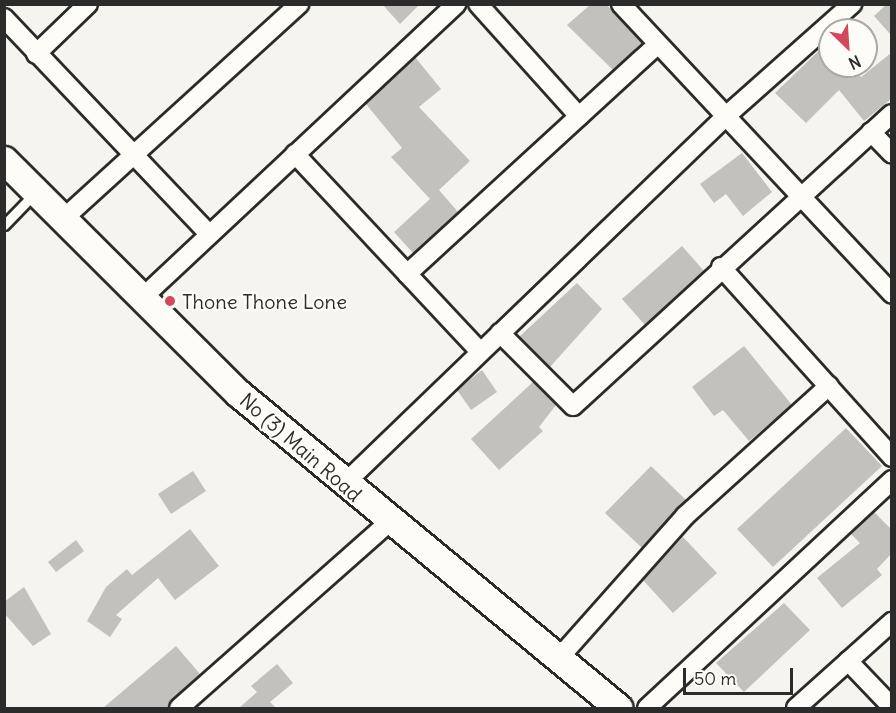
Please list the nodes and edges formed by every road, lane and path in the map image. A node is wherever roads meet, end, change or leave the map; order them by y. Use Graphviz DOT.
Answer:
graph roads {
  1 [pos="88,4"];
  2 [pos="299,4"];
  3 [pos="456,4"];
  4 [pos="478,4"];
  5 [pos="621,4"];
  6 [pos="852,4"];
  7 [pos="4,18"];
  8 [pos="658,44"];
  9 [pos="36,54"];
  10 [pos="891,114"];
  11 [pos="579,116"];
  12 [pos="726,116"];
  13 [pos="871,132"];
  14 [pos="134,154"];
  15 [pos="295,154"];
  16 [pos="891,154"];
  17 [pos="4,160"];
  18 [pos="35,193"];
  19 [pos="799,195"];
  20 [pos="62,220"];
  21 [pos="4,225"];
  22 [pos="209,234"];
  23 [pos="722,267"];
  24 [pos="407,274"];
  25 [pos="891,294"];
  26 [pos="141,299"];
  27 [pos="500,333"];
  28 [pos="480,352"];
  29 [pos="829,386"];
  30 [pos="891,457"];
  31 [pos="891,480"];
  32 [pos="343,485"];
  33 [pos="390,520"];
  34 [pos="891,622"];
  35 [pos="559,658"];
  36 [pos="848,661"];
  37 [pos="891,707"];
  38 [pos="179,708"];
  39 [pos="619,708"];
  40 [pos="647,708"];
  41 [pos="796,708"];
  1 -- 9 [label="street"];
  2 -- 14 [label="street"];
  3 -- 15 [label="street"];
  4 -- 11 [label="street"];
  5 -- 8 [label="street"];
  6 -- 12 [label="street"];
  7 -- 9 [label="street"];
  8 -- 11 [label="street"];
  8 -- 12 [label="street"];
  9 -- 14 [label="street"];
  10 -- 13 [label="street"];
  11 -- 24 [label="street"];
  12 -- 19 [label="street"];
  12 -- 27 [label="street"];
  13 -- 16 [label="street"];
  13 -- 19 [label="street"];
  14 -- 20 [label="street"];
  14 -- 22 [label="street"];
  15 -- 22 [label="street"];
  15 -- 24 [label="street"];
  17 -- 18 [label="main road, No (3) Main Road"];
  18 -- 20 [label="main road, No (3) Main Road"];
  18 -- 21 [label="lane"];
  19 -- 23 [label="street"];
  19 -- 25 [label="street"];
  20 -- 26 [label="main road, No (3) Main Road"];
  22 -- 26 [label="street"];
  23 -- 27 [label="street"];
  23 -- 29 [label="street"];
  24 -- 28 [label="street"];
  26 -- 32 [label="main road, No (3) Main Road"];
  27 -- 28 [label="street"];
  28 -- 32 [label="street"];
  29 -- 30 [label="street"];
  29 -- 35 [label="street"];
  31 -- 40 [label="street"];
  32 -- 33 [label="main road, No (3) Main Road"];
  33 -- 35 [label="main road, No (3) Main Road"];
  33 -- 38 [label="street"];
  34 -- 36 [label="street"];
  35 -- 39 [label="main road, No (3) Main Road"];
  36 -- 37 [label="street"];
  36 -- 41 [label="street"];
}
